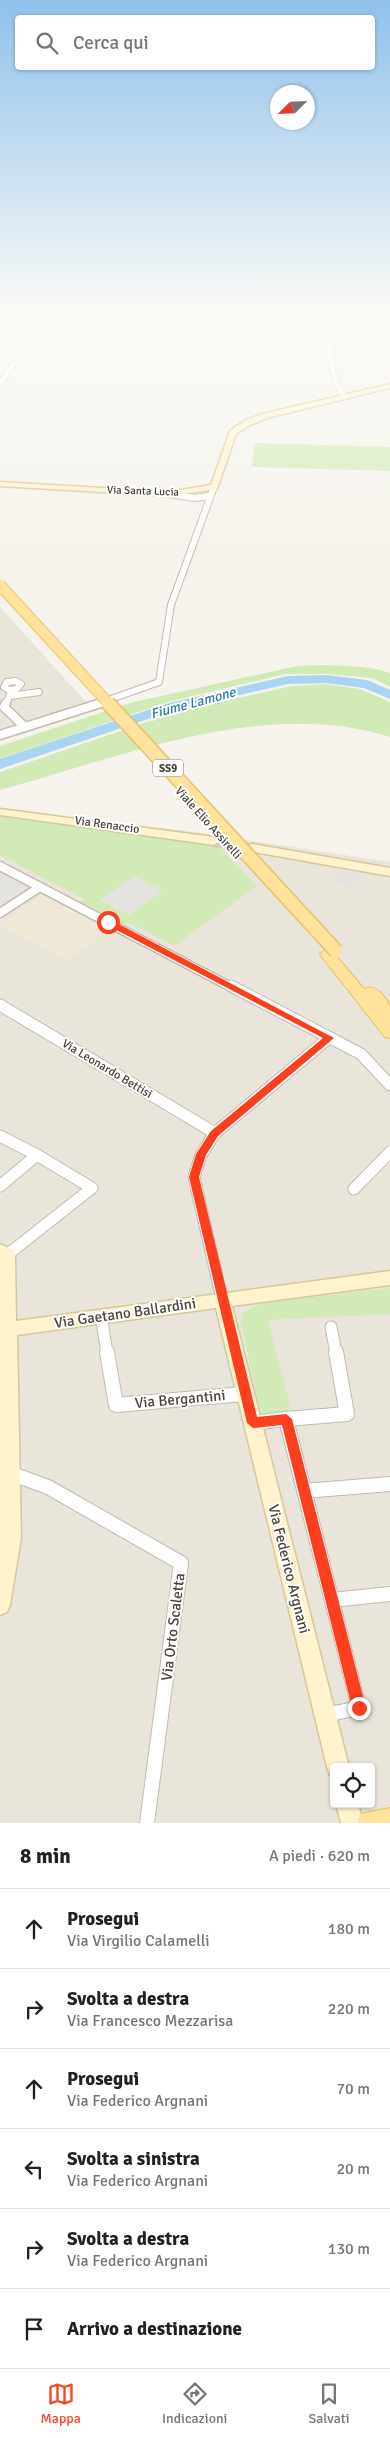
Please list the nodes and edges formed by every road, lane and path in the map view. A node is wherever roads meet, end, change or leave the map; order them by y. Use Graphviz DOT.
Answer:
graph roads {
  1 [pos="345,397"];
  2 [pos="0,484"];
  3 [pos="214,487"];
  4 [pos="169,494"];
  5 [pos="209,496"];
  6 [pos="190,497"];
  7 [pos="204,510"];
  8 [pos="0,585"];
  9 [pos="0,594"];
  10 [pos="39,692"];
  11 [pos="25,727"];
  12 [pos="0,735"];
  13 [pos="0,812"];
  14 [pos="214,841"];
  15 [pos="253,848"];
  16 [pos="0,866"];
  17 [pos="390,872"];
  18 [pos="40,887"];
  19 [pos="0,913"];
  20 [pos="332,953"];
  21 [pos="0,1005"];
  22 [pos="390,1016"];
  23 [pos="390,1033"];
  24 [pos="330,1038"];
  25 [pos="390,1085"];
  26 [pos="215,1133"];
  27 [pos="0,1136"];
  28 [pos="390,1152"];
  29 [pos="37,1155"];
  30 [pos="0,1186"];
  31 [pos="354,1189"];
  32 [pos="3,1253"];
  33 [pos="390,1278"];
  34 [pos="222,1299"];
  35 [pos="101,1316"];
  36 [pos="331,1327"];
  37 [pos="8,1329"];
  38 [pos="244,1394"];
  39 [pos="286,1419"];
  40 [pos="253,1423"];
  41 [pos="10,1473"];
  42 [pos="390,1484"];
  43 [pos="304,1491"];
  44 [pos="390,1594"];
  45 [pos="332,1600"];
  46 [pos="0,1605"];
  47 [pos="325,1715"];
  48 [pos="337,1763"];
  49 [pos="348,1808"];
  50 [pos="390,1820"];
  51 [pos="147,1823"];
  52 [pos="352,1823"];
  53 [pos="369,1823"];
  1 -- 3 [label="street"];
  2 -- 4 [label="street, Via Santa Lucia"];
  3 -- 4 [label="street, Via Santa Lucia"];
  3 -- 5 [label="street"];
  4 -- 6 [label="street"];
  5 -- 6 [label="street"];
  5 -- 7 [label="street"];
  6 -- 7 [label="street"];
  7 -- 11 [label="street"];
  8 -- 20 [label="main road, Viale Elio Assirelli / SS9, bridge"];
  9 -- 20 [label="main road, Viale Elio Assirelli / SS9"];
  10 -- 11 [label="street"];
  11 -- 12 [label="street"];
  13 -- 14 [label="street, Via Renaccio"];
  15 -- 17 [label="street"];
  16 -- 18 [label="street"];
  18 -- 19 [label="street"];
  18 -- 24 [label="street"];
  20 -- 22 [label="main road, Viale Elio Assirelli / SS9"];
  20 -- 23 [label="main road, Viale Elio Assirelli / SS9"];
  21 -- 26 [label="street, Via Leonardo Bettisi"];
  24 -- 25 [label="street"];
  24 -- 26 [label="street"];
  26 -- 34 [label="street"];
  27 -- 29 [label="street"];
  28 -- 31 [label="street"];
  29 -- 30 [label="street"];
  29 -- 32 [label="street"];
  32 -- 37 [label="street"];
  33 -- 34 [label="street, Via Gaetano Ballardini"];
  34 -- 35 [label="street, Via Gaetano Ballardini"];
  34 -- 38 [label="street, Via Federico Argnani"];
  35 -- 37 [label="street, Via Gaetano Ballardini"];
  35 -- 38 [label="street, Via Bergantini"];
  36 -- 39 [label="street"];
  37 -- 41 [label="street"];
  38 -- 40 [label="street, Via Federico Argnani"];
  39 -- 40 [label="street"];
  39 -- 43 [label="street"];
  40 -- 47 [label="street, Via Federico Argnani"];
  41 -- 46 [label="street"];
  41 -- 51 [label="street, Via Orto Scaletta"];
  42 -- 43 [label="street"];
  43 -- 45 [label="street"];
  44 -- 45 [label="street"];
  45 -- 47 [label="street"];
  47 -- 48 [label="street, Via Federico Argnani"];
  49 -- 52 [label="street"];
  50 -- 53 [label="main road"];
}
